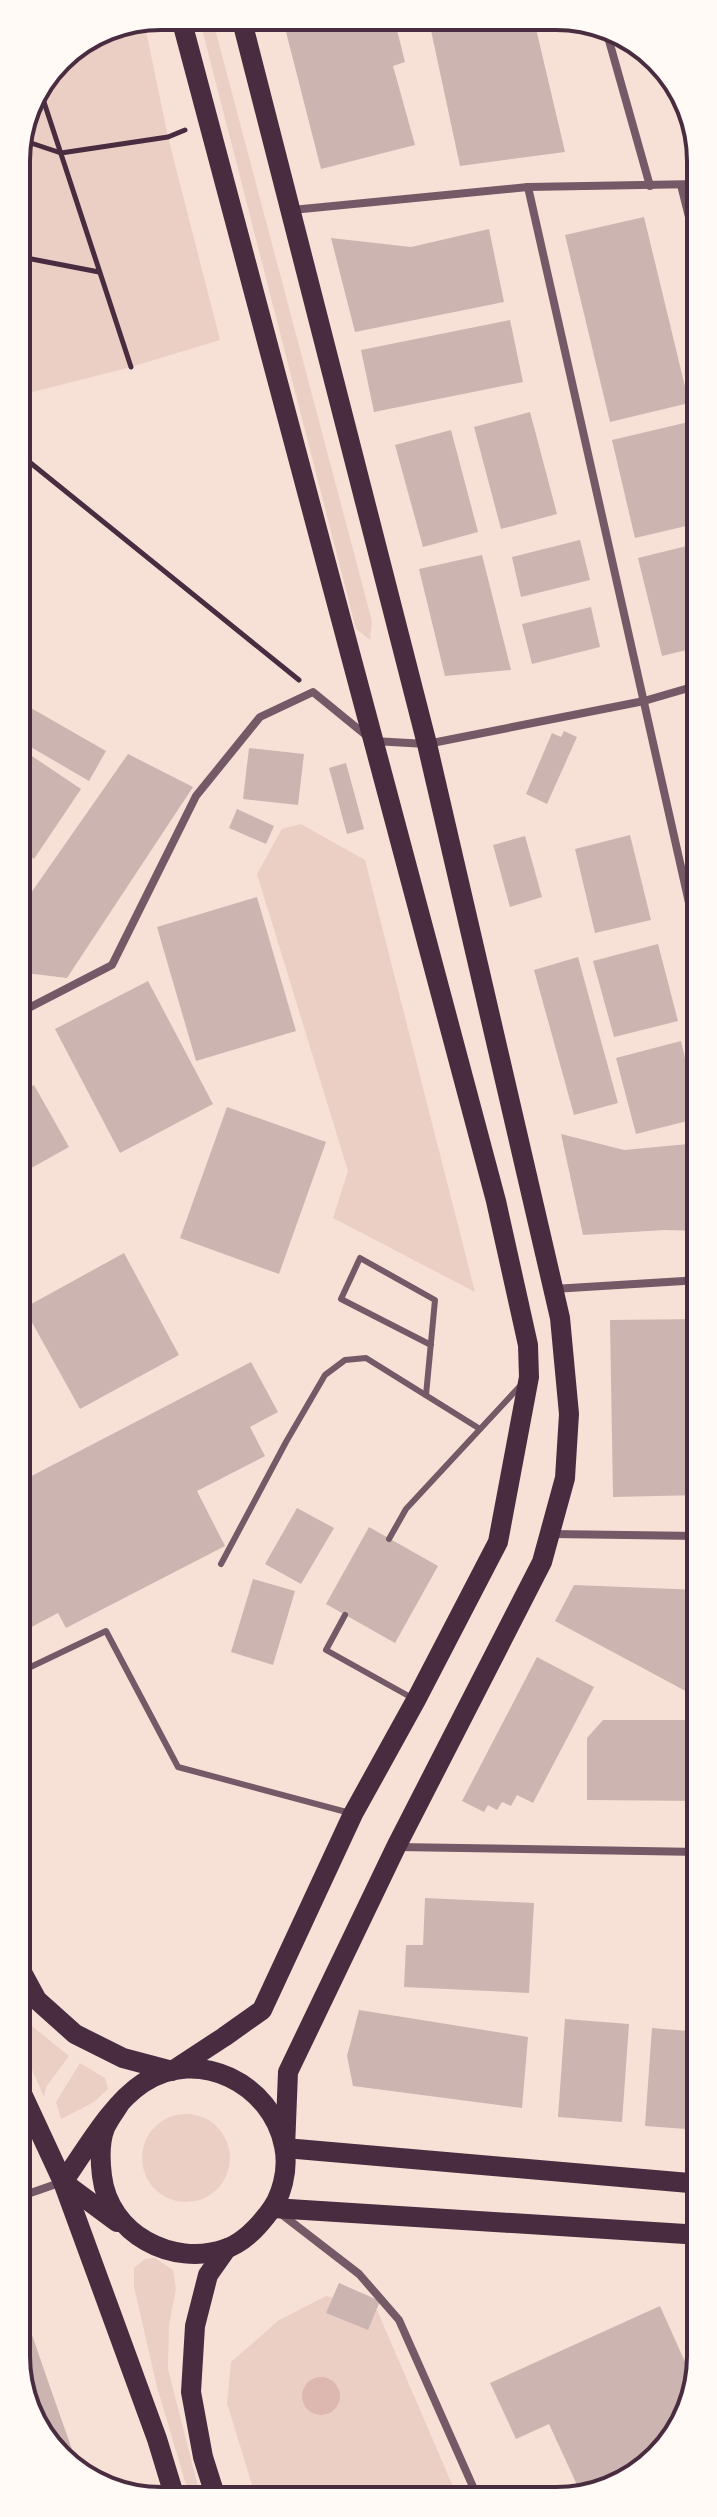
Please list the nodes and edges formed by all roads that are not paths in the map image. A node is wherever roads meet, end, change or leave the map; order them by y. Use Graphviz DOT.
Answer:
graph roads {
  1 [pos="184,30"];
  2 [pos="244,30"];
  3 [pos="610,43"];
  4 [pos="681,185"];
  5 [pos="687,185"];
  6 [pos="650,186"];
  7 [pos="528,187"];
  8 [pos="687,209"];
  9 [pos="291,210"];
  10 [pos="687,688"];
  11 [pos="644,701"];
  12 [pos="373,741"];
  13 [pos="427,744"];
  14 [pos="687,893"];
  15 [pos="30,1007"];
  16 [pos="687,1281"];
  17 [pos="552,1289"];
  18 [pos="431,1345"];
  19 [pos="529,1377"];
  20 [pos="426,1395"];
  21 [pos="480,1429"];
  22 [pos="550,1534"];
  23 [pos="687,1536"];
  24 [pos="389,1539"];
  25 [pos="221,1564"];
  26 [pos="345,1615"];
  27 [pos="30,1667"];
  28 [pos="416,1700"];
  29 [pos="353,1814"];
  30 [pos="396,1847"];
  31 [pos="687,1852"];
  32 [pos="30,1987"];
  33 [pos="172,2071"];
  34 [pos="121,2102"];
  35 [pos="30,2111"];
  36 [pos="285,2148"];
  37 [pos="63,2182"];
  38 [pos="687,2183"];
  39 [pos="30,2193"];
  40 [pos="273,2208"];
  41 [pos="687,2234"];
  42 [pos="137,2237"];
  43 [pos="227,2248"];
  44 [pos="172,2487"];
  45 [pos="213,2487"];
  46 [pos="473,2487"];
  1 -- 12 [label="main road"];
  2 -- 9 [label="main road"];
  3 -- 6 [label="street"];
  4 -- 5 [label="street"];
  4 -- 6 [label="street"];
  4 -- 8 [label="street"];
  6 -- 7 [label="street"];
  7 -- 9 [label="street"];
  7 -- 11 [label="street"];
  9 -- 13 [label="main road"];
  10 -- 11 [label="street"];
  11 -- 13 [label="street"];
  11 -- 14 [label="street"];
  12 -- 13 [label="street"];
  12 -- 15 [label="street"];
  12 -- 19 [label="main road"];
  13 -- 17 [label="main road"];
  16 -- 17 [label="street"];
  17 -- 22 [label="main road"];
  18 -- 18 [label="lane"];
  18 -- 20 [label="lane"];
  19 -- 21 [label="lane"];
  19 -- 28 [label="main road"];
  20 -- 21 [label="lane"];
  20 -- 25 [label="lane"];
  21 -- 24 [label="lane"];
  22 -- 23 [label="street"];
  22 -- 30 [label="main road"];
  26 -- 28 [label="lane"];
  27 -- 29 [label="lane"];
  28 -- 29 [label="main road"];
  29 -- 33 [label="main road"];
  30 -- 31 [label="street"];
  30 -- 36 [label="main road"];
  32 -- 33 [label="main road"];
  33 -- 34 [label="main road"];
  33 -- 36 [label="main road"];
  34 -- 37 [label="main road"];
  34 -- 42 [label="main road"];
  35 -- 37 [label="main road"];
  36 -- 38 [label="main road"];
  36 -- 40 [label="main road"];
  37 -- 39 [label="street"];
  37 -- 42 [label="main road"];
  37 -- 44 [label="main road"];
  40 -- 41 [label="main road"];
  40 -- 43 [label="main road"];
  40 -- 46 [label="street"];
  42 -- 43 [label="main road"];
  43 -- 45 [label="main road"];
}
